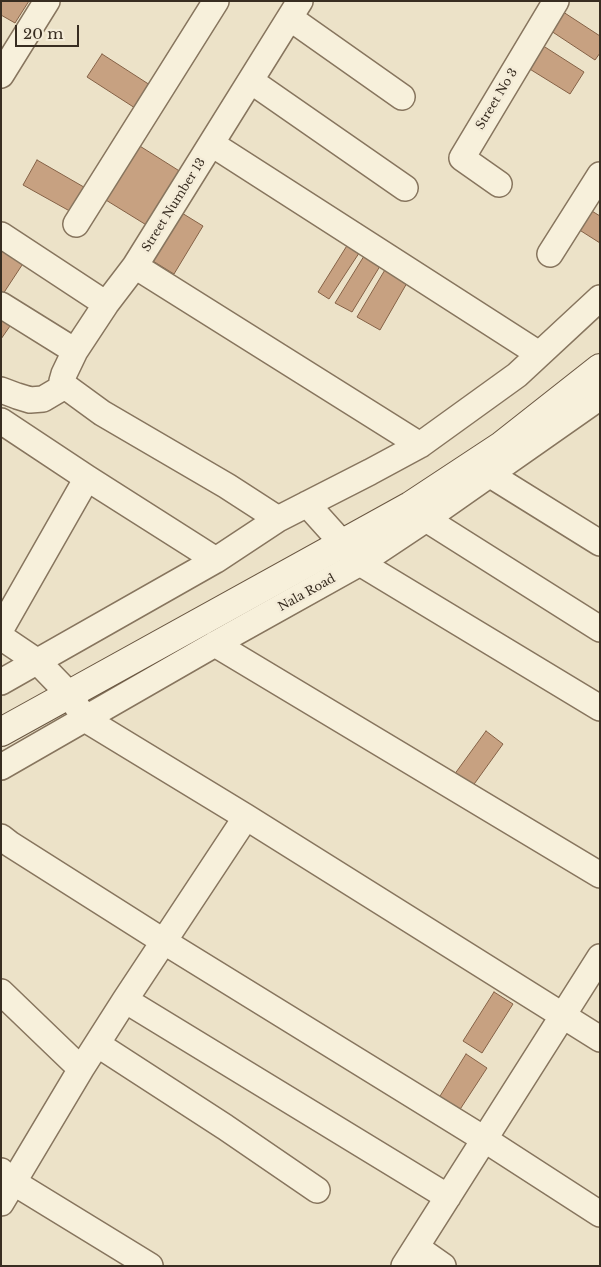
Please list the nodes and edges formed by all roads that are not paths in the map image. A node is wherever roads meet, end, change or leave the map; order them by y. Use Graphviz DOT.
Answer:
graph roads {
  1 [pos="47,1"];
  2 [pos="216,1"];
  3 [pos="556,1"];
  4 [pos="295,10"];
  5 [pos="1,75"];
  6 [pos="251,82"];
  7 [pos="402,97"];
  8 [pos="212,144"];
  9 [pos="600,175"];
  10 [pos="499,184"];
  11 [pos="404,188"];
  12 [pos="76,224"];
  13 [pos="1,235"];
  14 [pos="550,254"];
  15 [pos="135,266"];
  16 [pos="600,298"];
  17 [pos="1,304"];
  18 [pos="106,304"];
  19 [pos="75,351"];
  20 [pos="539,354"];
  21 [pos="600,368"];
  22 [pos="65,386"];
  23 [pos="1,390"];
  24 [pos="597,402"];
  25 [pos="1,422"];
  26 [pos="420,445"];
  27 [pos="489,474"];
  28 [pos="87,478"];
  29 [pos="307,504"];
  30 [pos="278,519"];
  31 [pos="426,519"];
  32 [pos="600,543"];
  33 [pos="352,554"];
  34 [pos="216,560"];
  35 [pos="1,629"];
  36 [pos="600,629"];
  37 [pos="1,637"];
  38 [pos="215,644"];
  39 [pos="38,662"];
  40 [pos="1,682"];
  41 [pos="69,694"];
  42 [pos="600,708"];
  43 [pos="85,719"];
  44 [pos="1,732"];
  45 [pos="1,767"];
  46 [pos="246,817"];
  47 [pos="1,836"];
  48 [pos="600,875"];
  49 [pos="164,942"];
  50 [pos="599,958"];
  51 [pos="1,992"];
  52 [pos="125,1000"];
  53 [pos="562,1016"];
  54 [pos="600,1039"];
  55 [pos="97,1044"];
  56 [pos="82,1069"];
  57 [pos="484,1139"];
  58 [pos="5,1186"];
  59 [pos="317,1190"];
  60 [pos="448,1198"];
  61 [pos="600,1214"];
  62 [pos="410,1257"];
  63 [pos="150,1266"];
  64 [pos="443,1266"];
  1 -- 5 [label="street"];
  2 -- 12 [label="street"];
  3 -- 10 [label="street, Street No 3"];
  4 -- 6 [label="street, Street Number 13"];
  4 -- 7 [label="street"];
  6 -- 8 [label="street, Street Number 13"];
  6 -- 11 [label="street"];
  8 -- 15 [label="street, Street Number 13"];
  8 -- 20 [label="street"];
  9 -- 14 [label="street"];
  13 -- 18 [label="street"];
  15 -- 18 [label="street, Street Number 13"];
  15 -- 26 [label="street"];
  16 -- 20 [label="street"];
  17 -- 19 [label="street"];
  18 -- 19 [label="street, Street Number 13"];
  19 -- 22 [label="street, Street Number 13"];
  20 -- 26 [label="street"];
  21 -- 33 [label="street"];
  22 -- 23 [label="street"];
  22 -- 30 [label="street"];
  24 -- 27 [label="street, Nala Road"];
  25 -- 28 [label="street"];
  26 -- 29 [label="street"];
  27 -- 31 [label="street, Nala Road"];
  27 -- 32 [label="street"];
  28 -- 34 [label="street"];
  28 -- 35 [label="street"];
  29 -- 30 [label="street"];
  29 -- 33 [label="street"];
  30 -- 34 [label="street"];
  31 -- 33 [label="street, Nala Road"];
  31 -- 36 [label="street"];
  33 -- 38 [label="street, Nala Road"];
  33 -- 41 [label="street"];
  33 -- 42 [label="street"];
  34 -- 39 [label="street"];
  37 -- 39 [label="street"];
  38 -- 43 [label="street, Nala Road"];
  38 -- 48 [label="street"];
  39 -- 40 [label="street"];
  39 -- 41 [label="street"];
  41 -- 43 [label="street"];
  41 -- 44 [label="street"];
  43 -- 45 [label="street, Nala Road"];
  43 -- 46 [label="street"];
  46 -- 49 [label="street"];
  46 -- 53 [label="street"];
  47 -- 49 [label="street"];
  49 -- 52 [label="street"];
  49 -- 57 [label="street"];
  50 -- 53 [label="street"];
  51 -- 56 [label="street"];
  52 -- 55 [label="street"];
  52 -- 60 [label="street"];
  53 -- 54 [label="street"];
  53 -- 57 [label="street"];
  55 -- 56 [label="street"];
  55 -- 59 [label="street"];
  56 -- 58 [label="street"];
  57 -- 60 [label="street"];
  57 -- 61 [label="street"];
  58 -- 63 [label="street"];
  60 -- 62 [label="street"];
  62 -- 64 [label="street"];
}
